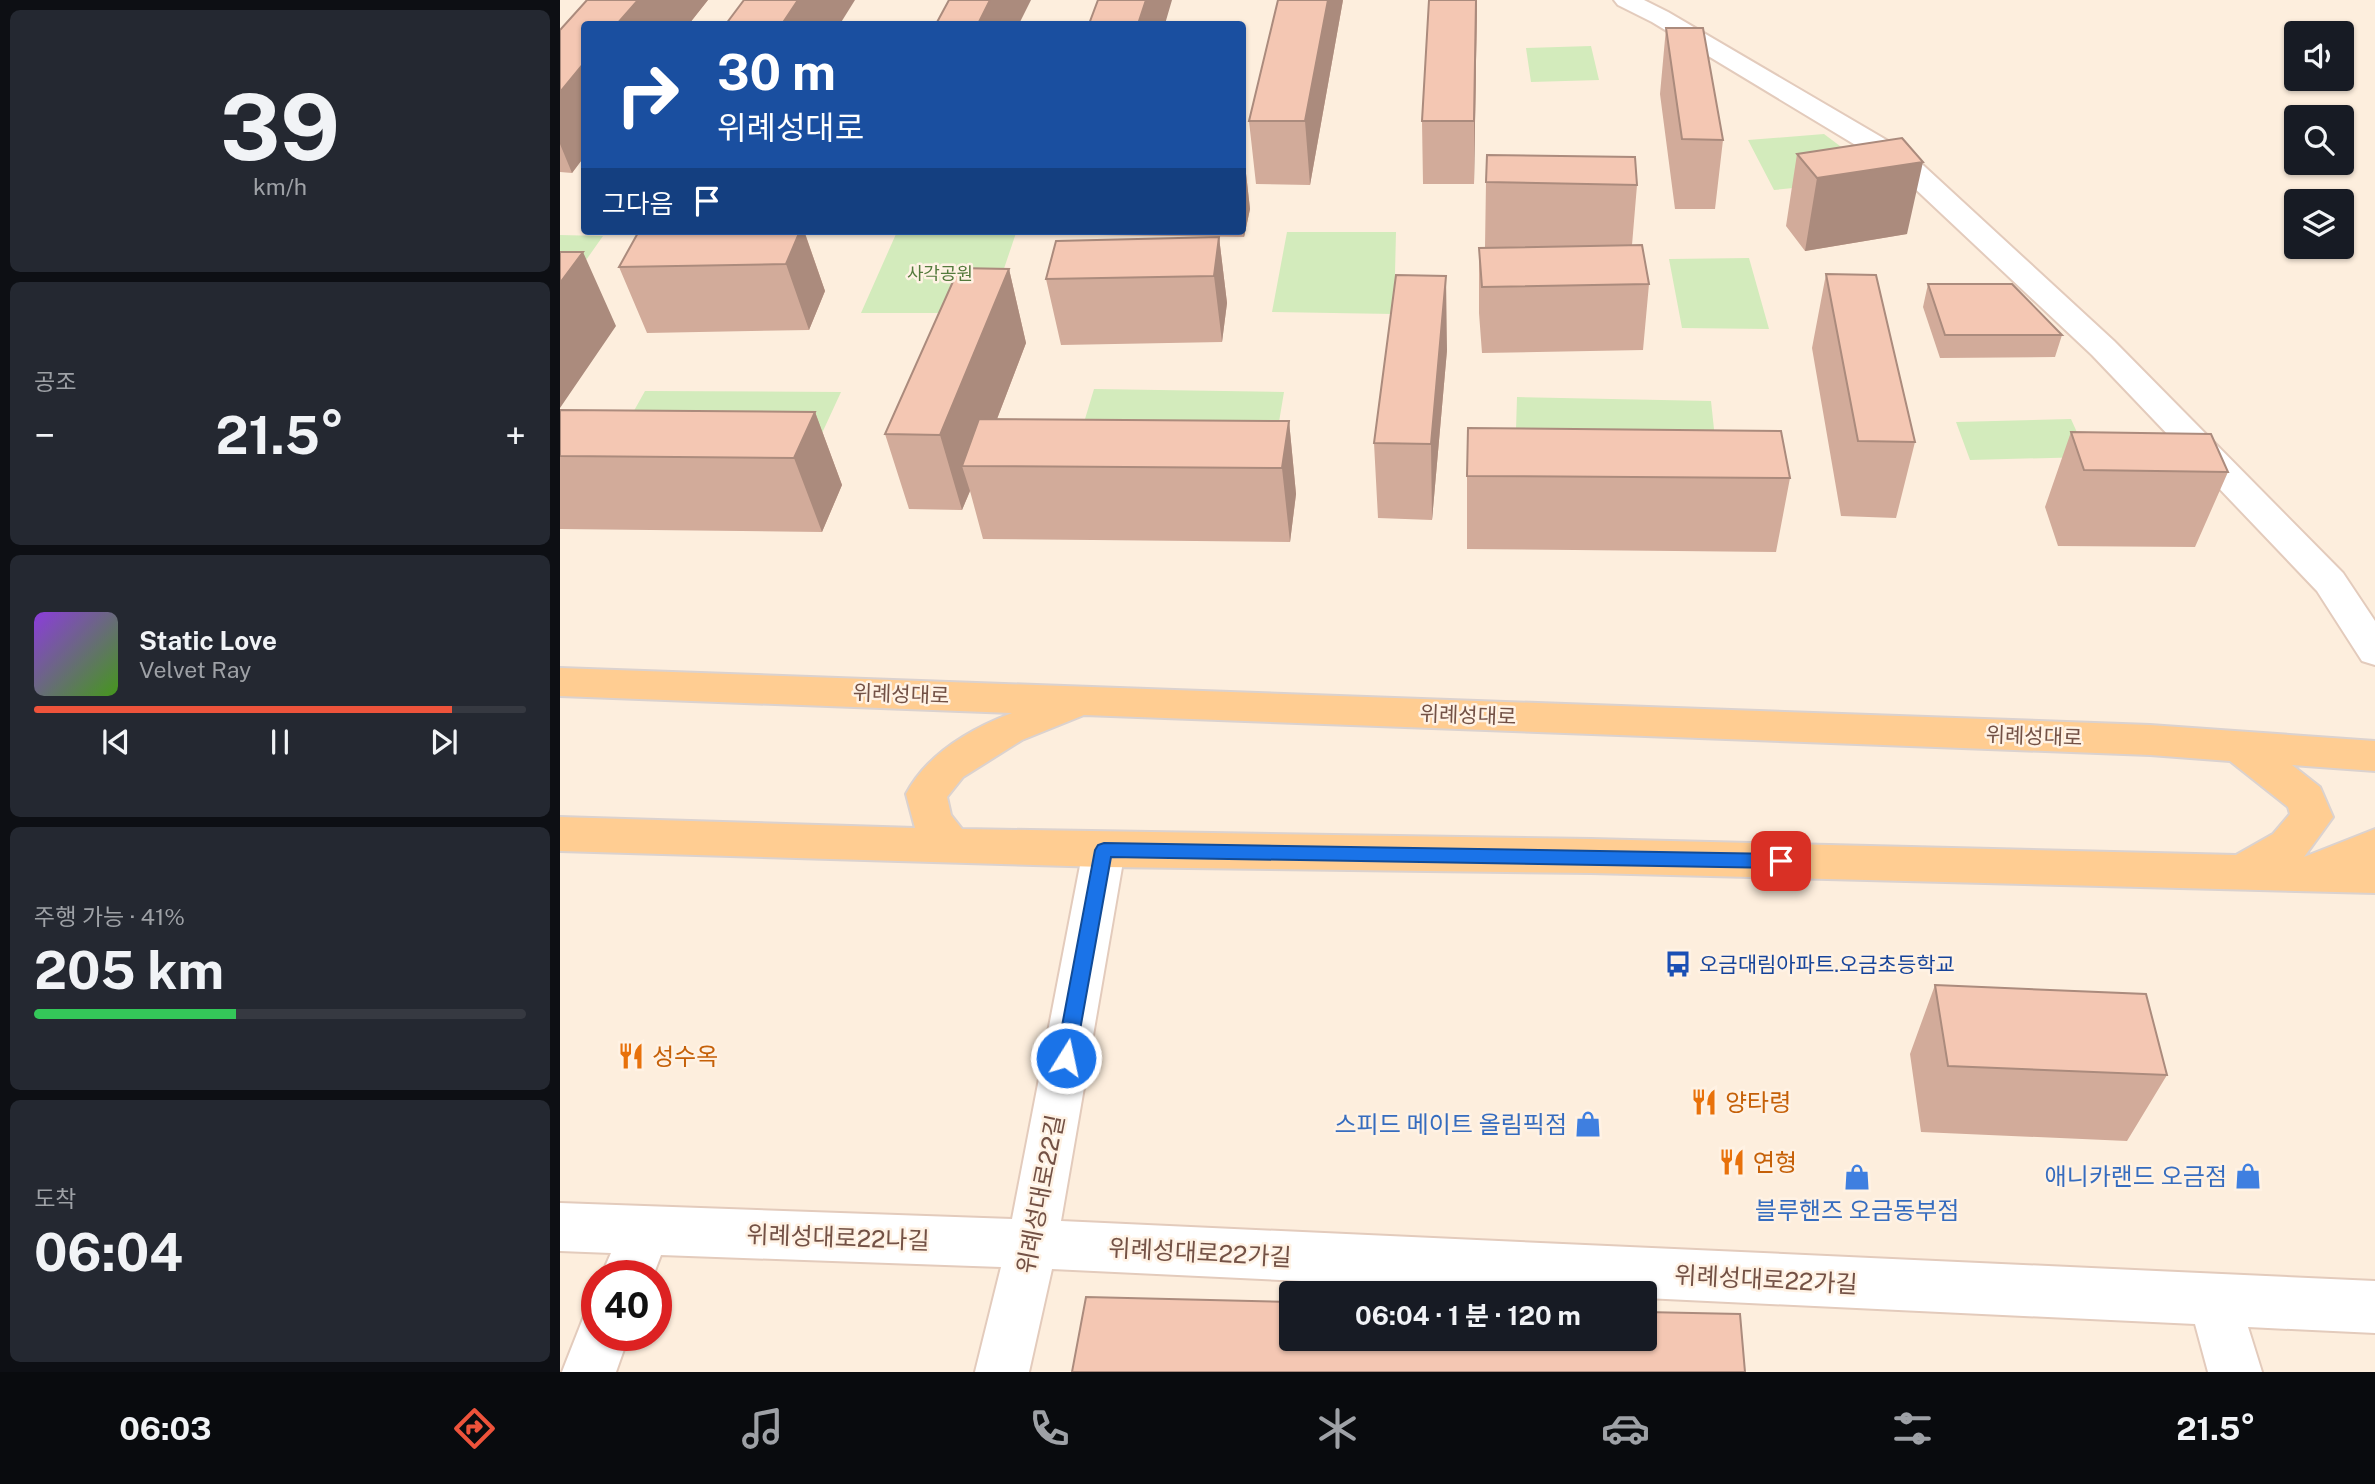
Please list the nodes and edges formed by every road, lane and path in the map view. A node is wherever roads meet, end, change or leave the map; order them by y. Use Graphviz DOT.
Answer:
graph roads {
  1 [pos="1626,0"];
  2 [pos="2375,651"];
  3 [pos="560,682"];
  4 [pos="1085,701"];
  5 [pos="2239,746"];
  6 [pos="2375,756"];
  7 [pos="560,834"];
  8 [pos="950,845"];
  9 [pos="2375,846"];
  10 [pos="1104,850"];
  11 [pos="2241,873"];
  12 [pos="2320,875"];
  13 [pos="2375,876"];
  14 [pos="2375,890"];
  15 [pos="560,1227"];
  16 [pos="645,1230"];
  17 [pos="1032,1244"];
  18 [pos="633,1260"];
  19 [pos="2214,1300"];
  20 [pos="2375,1307"];
  21 [pos="597,1351"];
  22 [pos="589,1372"];
  23 [pos="1002,1372"];
  24 [pos="2235,1372"];
  1 -- 2 [label="street"];
  3 -- 4 [label="main road, 위례성대로"];
  4 -- 5 [label="main road, 위례성대로"];
  4 -- 8 [label="main road"];
  5 -- 6 [label="main road, 위례성대로"];
  5 -- 11 [label="main road"];
  7 -- 8 [label="main road"];
  8 -- 10 [label="main road"];
  9 -- 12 [label="main road"];
  10 -- 11 [label="main road"];
  10 -- 17 [label="street, 위례성대로22길"];
  11 -- 12 [label="main road"];
  12 -- 13 [label="main road"];
  12 -- 14 [label="main road"];
  15 -- 16 [label="street, 위례성대로22나길"];
  16 -- 17 [label="street, 위례성대로22나길"];
  16 -- 18 [label="street"];
  17 -- 19 [label="street, 위례성대로22가길"];
  17 -- 23 [label="street, 위례성대로22길"];
  19 -- 20 [label="street, 위례성대로22가길"];
  19 -- 24 [label="street"];
  21 -- 22 [label="street"];
}
